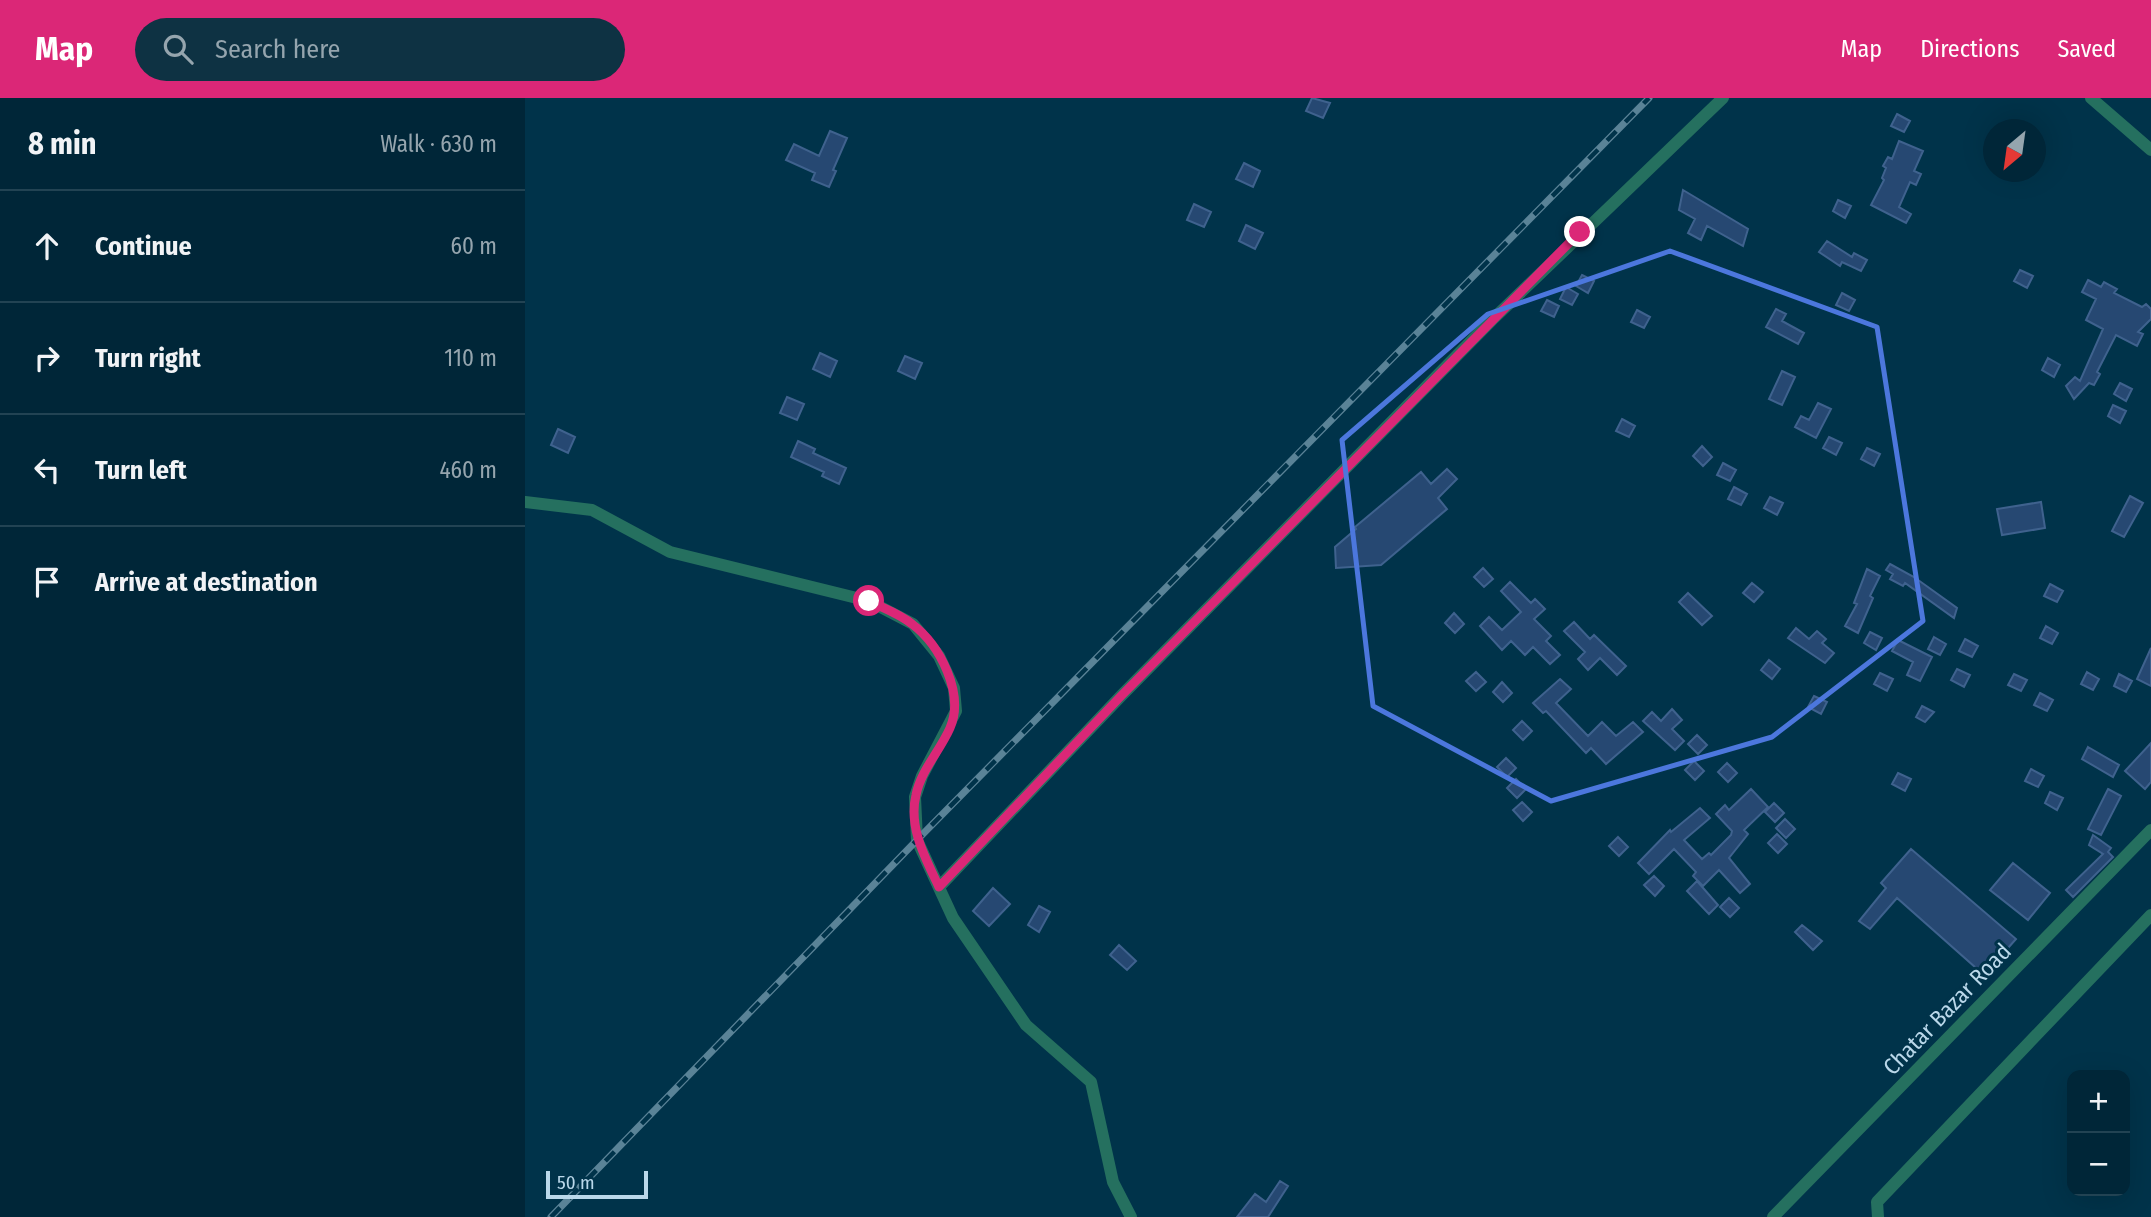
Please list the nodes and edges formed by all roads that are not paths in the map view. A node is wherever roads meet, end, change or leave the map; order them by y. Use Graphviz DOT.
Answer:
graph roads {
  1 [pos="1723,98"];
  2 [pos="2091,98"];
  3 [pos="2151,150"];
  4 [pos="525,502"];
  5 [pos="2151,830"];
  6 [pos="939,887"];
  7 [pos="2151,915"];
  8 [pos="1131,1217"];
  9 [pos="1773,1217"];
  10 [pos="1878,1217"];
  1 -- 6 [label="street"];
  2 -- 3 [label="street"];
  4 -- 6 [label="street"];
  5 -- 9 [label="street, Chatar Bazar Road"];
  6 -- 8 [label="street"];
  7 -- 10 [label="street"];
}
